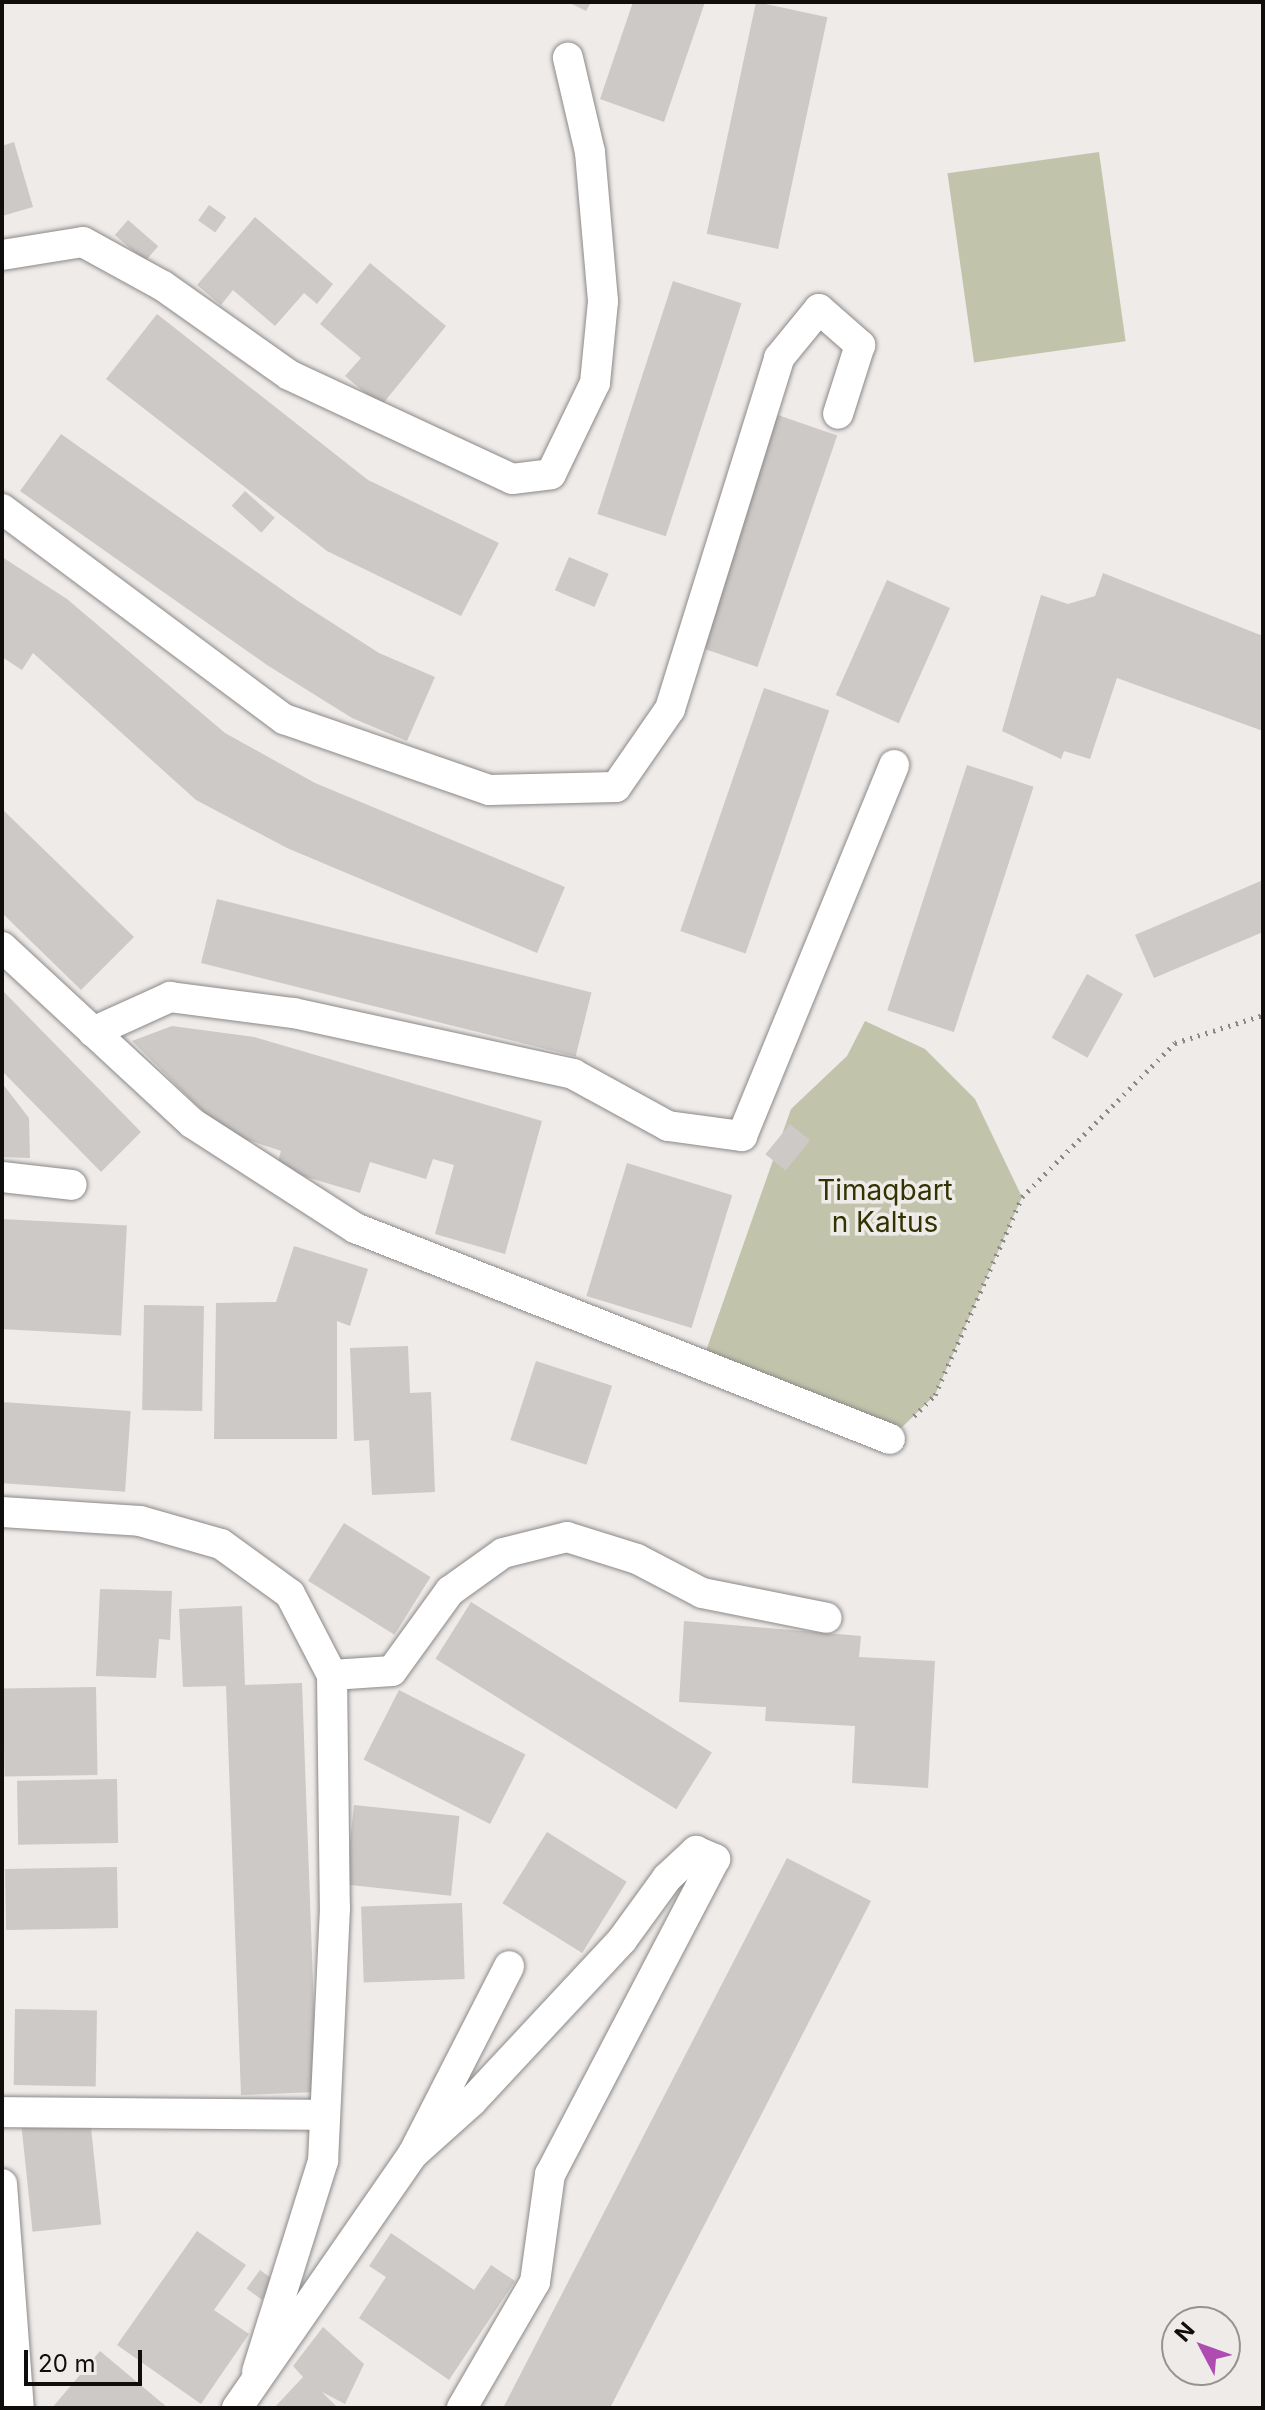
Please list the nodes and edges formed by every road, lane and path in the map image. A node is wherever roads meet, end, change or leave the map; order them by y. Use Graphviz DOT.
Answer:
graph roads {
  1 [pos="568,58"];
  2 [pos="2,255"];
  3 [pos="838,414"];
  4 [pos="2,509"];
  5 [pos="894,765"];
  6 [pos="2,947"];
  7 [pos="1263,1015"];
  8 [pos="93,1032"];
  9 [pos="2,1177"];
  10 [pos="72,1185"];
  11 [pos="890,1439"];
  12 [pos="2,1512"];
  13 [pos="827,1618"];
  14 [pos="332,1675"];
  15 [pos="509,1966"];
  16 [pos="2,2112"];
  17 [pos="325,2115"];
  18 [pos="413,2154"];
  19 [pos="2,2184"];
  20 [pos="257,2372"];
  21 [pos="19,2408"];
  22 [pos="237,2408"];
  23 [pos="462,2408"];
  1 -- 2 [label="street"];
  3 -- 4 [label="street"];
  5 -- 8 [label="street"];
  6 -- 8 [label="street"];
  7 -- 11 [label="path"];
  8 -- 11 [label="street"];
  9 -- 10 [label="street"];
  12 -- 14 [label="street"];
  13 -- 14 [label="street"];
  14 -- 17 [label="street"];
  15 -- 18 [label="street"];
  16 -- 17 [label="street"];
  17 -- 20 [label="street"];
  18 -- 20 [label="street"];
  18 -- 23 [label="street"];
  19 -- 21 [label="street"];
  20 -- 22 [label="street"];
}
